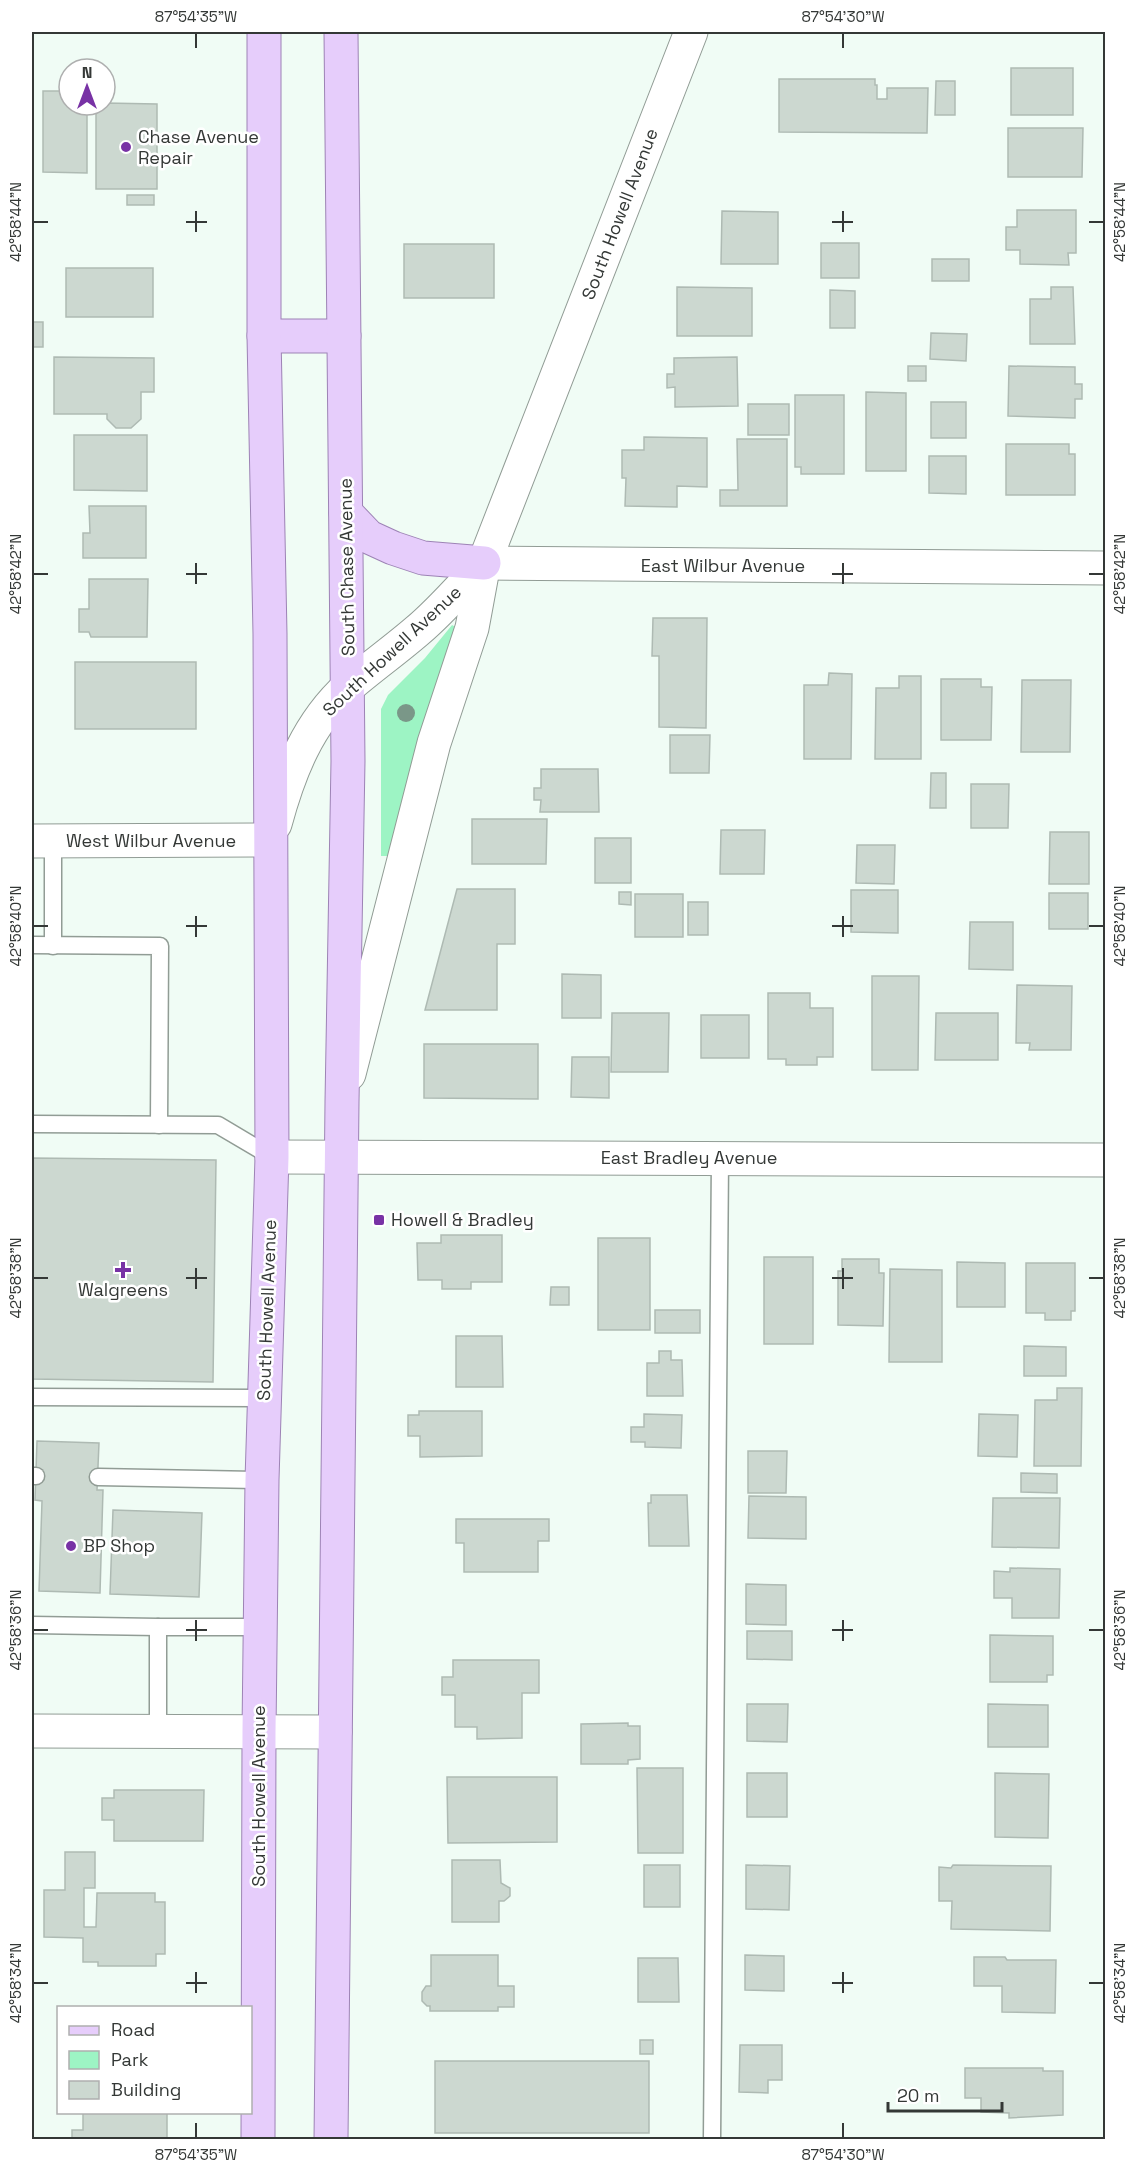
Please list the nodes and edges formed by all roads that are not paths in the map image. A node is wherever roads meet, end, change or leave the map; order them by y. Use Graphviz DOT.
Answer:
graph roads {
  1 [pos="264,32"];
  2 [pos="340,32"];
  3 [pos="691,32"];
  4 [pos="264,336"];
  5 [pos="344,336"];
  6 [pos="346,513"];
  7 [pos="484,563"];
  8 [pos="1106,568"];
  9 [pos="348,687"];
  10 [pos="270,840"];
  11 [pos="42,841"];
  12 [pos="32,945"];
  13 [pos="53,946"];
  14 [pos="342,1102"];
  15 [pos="32,1124"];
  16 [pos="159,1125"];
  17 [pos="342,1156"];
  18 [pos="272,1157"];
  19 [pos="720,1158"];
  20 [pos="1106,1160"];
  21 [pos="32,1397"];
  22 [pos="265,1398"];
  23 [pos="104,1477"];
  24 [pos="262,1480"];
  25 [pos="32,1625"];
  26 [pos="158,1627"];
  27 [pos="261,1627"];
  28 [pos="32,1731"];
  29 [pos="158,1732"];
  30 [pos="259,1732"];
  31 [pos="334,1732"];
  32 [pos="258,2139"];
  33 [pos="331,2139"];
  34 [pos="712,2139"];
  1 -- 4 [label="main road"];
  2 -- 5 [label="main road, South Chase Avenue"];
  3 -- 7 [label="street, South Howell Avenue"];
  4 -- 5 [label="main road"];
  4 -- 10 [label="main road"];
  5 -- 6 [label="main road, South Chase Avenue"];
  6 -- 7 [label="main road"];
  6 -- 9 [label="main road, South Chase Avenue"];
  7 -- 8 [label="street, East Wilbur Avenue"];
  7 -- 9 [label="street, South Howell Avenue"];
  7 -- 14 [label="street, South Howell Avenue"];
  9 -- 10 [label="street, South Howell Avenue"];
  9 -- 14 [label="main road, South Chase Avenue"];
  10 -- 11 [label="street, West Wilbur Avenue"];
  10 -- 18 [label="main road, South Howell Avenue"];
  11 -- 13 [label="lane"];
  12 -- 13 [label="lane"];
  13 -- 16 [label="lane"];
  14 -- 17 [label="main road, South Howell Avenue"];
  15 -- 16 [label="lane"];
  16 -- 18 [label="lane"];
  17 -- 18 [label="street, East Bradley Avenue"];
  17 -- 19 [label="street, East Bradley Avenue"];
  17 -- 31 [label="main road, South Howell Avenue"];
  18 -- 22 [label="main road, South Howell Avenue"];
  19 -- 20 [label="street, East Bradley Avenue"];
  19 -- 34 [label="lane"];
  21 -- 22 [label="lane"];
  22 -- 24 [label="main road, South Howell Avenue"];
  23 -- 24 [label="lane"];
  24 -- 27 [label="main road, South Howell Avenue"];
  25 -- 26 [label="lane"];
  26 -- 27 [label="lane"];
  26 -- 29 [label="lane"];
  27 -- 30 [label="main road, South Howell Avenue"];
  28 -- 29 [label="street"];
  29 -- 30 [label="street"];
  30 -- 31 [label="street"];
  30 -- 32 [label="main road, South Howell Avenue"];
  31 -- 33 [label="main road, South Howell Avenue"];
}
